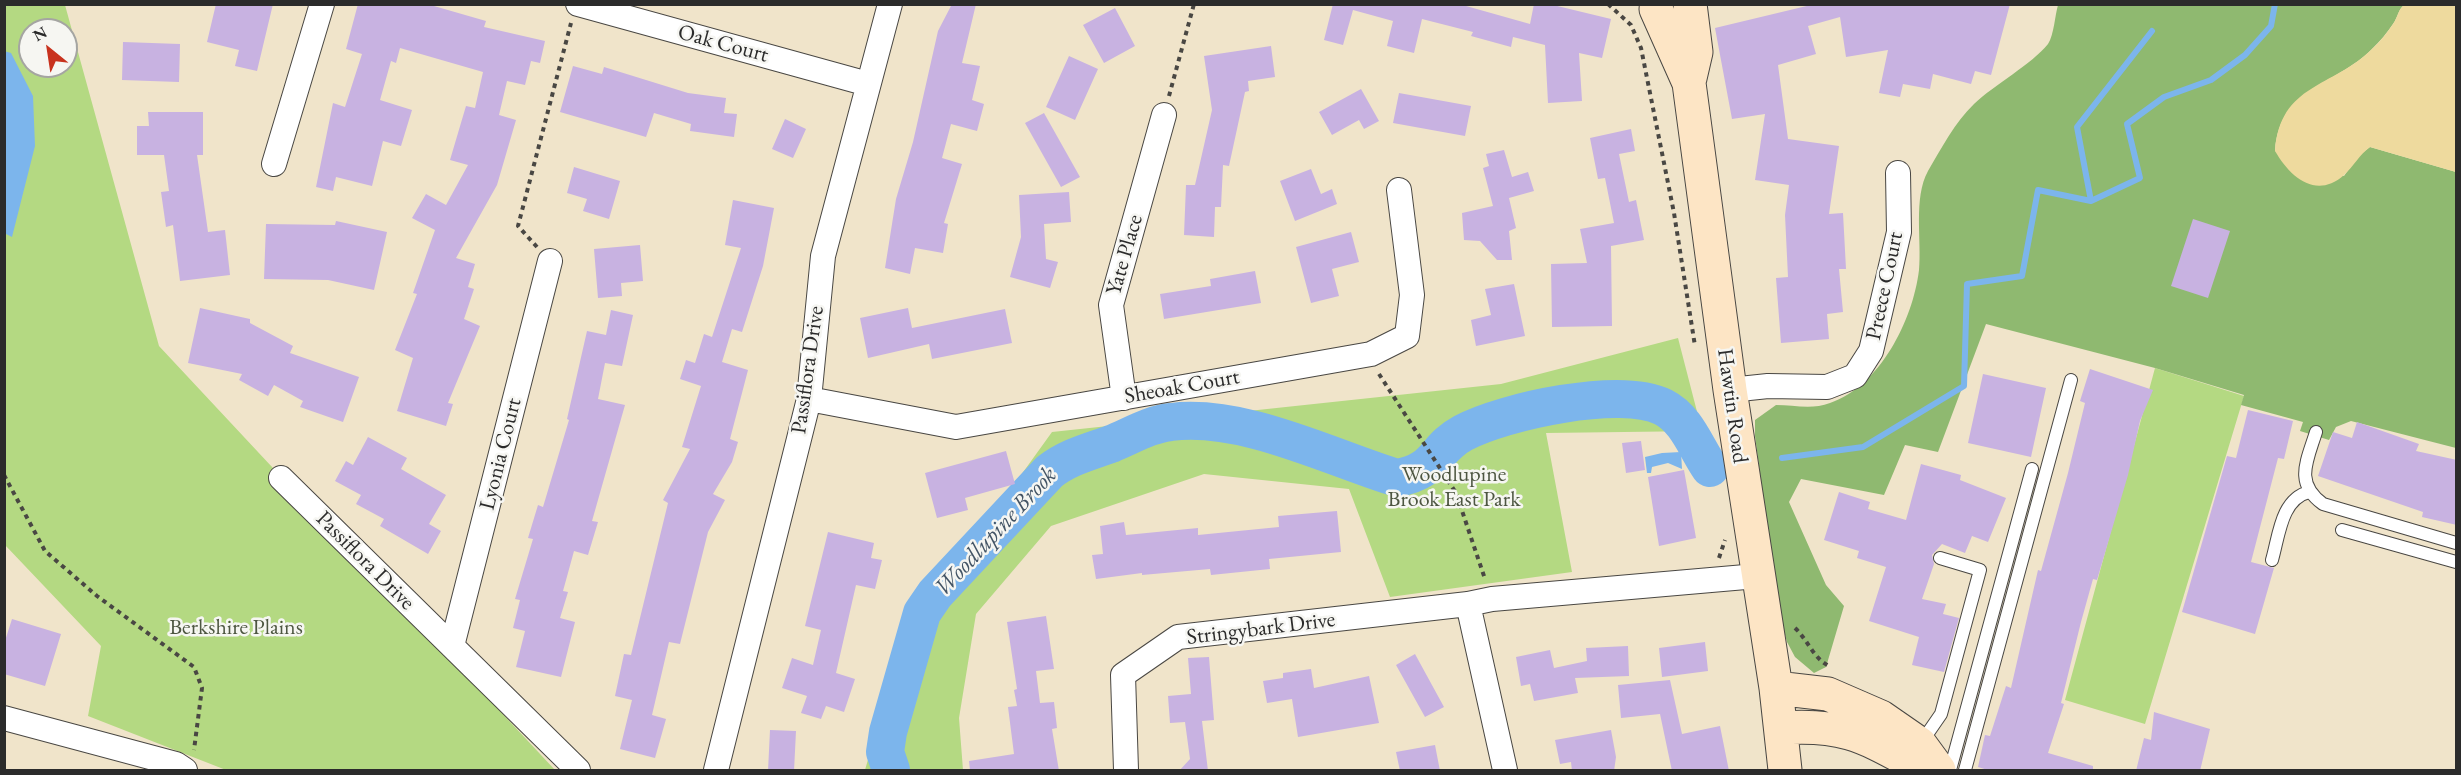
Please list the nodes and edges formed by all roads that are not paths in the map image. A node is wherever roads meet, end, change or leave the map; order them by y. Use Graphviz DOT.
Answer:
graph roads {
  1 [pos="322,4"];
  2 [pos="890,4"];
  3 [pos="1690,4"];
  4 [pos="1658,6"];
  5 [pos="575,10"];
  6 [pos="1689,83"];
  7 [pos="868,84"];
  8 [pos="1164,116"];
  9 [pos="274,164"];
  10 [pos="1898,173"];
  11 [pos="1399,190"];
  12 [pos="549,261"];
  13 [pos="2071,380"];
  14 [pos="1730,390"];
  15 [pos="1124,398"];
  16 [pos="809,399"];
  17 [pos="2316,432"];
  18 [pos="2032,469"];
  19 [pos="281,478"];
  20 [pos="2309,492"];
  21 [pos="2342,530"];
  22 [pos="2457,543"];
  23 [pos="1940,558"];
  24 [pos="2272,560"];
  25 [pos="2457,562"];
  26 [pos="1757,576"];
  27 [pos="1468,604"];
  28 [pos="452,646"];
  29 [pos="1776,688"];
  30 [pos="4,718"];
  31 [pos="1781,728"];
  32 [pos="1923,757"];
  33 [pos="185,770"];
  34 [pos="578,771"];
  35 [pos="716,771"];
  36 [pos="1126,771"];
  37 [pos="1504,771"];
  38 [pos="1785,771"];
  39 [pos="1939,771"];
  40 [pos="1950,771"];
  41 [pos="1965,771"];
  1 -- 9 [label="street"];
  2 -- 7 [label="street, Passiflora Drive"];
  3 -- 6 [label="main road, Hawtin Road"];
  4 -- 6 [label="main road, Hawtin Road"];
  5 -- 7 [label="street, Oak Court"];
  6 -- 14 [label="main road, Hawtin Road"];
  7 -- 16 [label="street, Passiflora Drive"];
  8 -- 15 [label="street, Yate Place"];
  10 -- 14 [label="street, Preece Court"];
  11 -- 15 [label="street, Sheoak Court"];
  12 -- 28 [label="street, Lyonia Court"];
  13 -- 41 [label="lane"];
  14 -- 26 [label="main road, Hawtin Road"];
  15 -- 16 [label="street, Sheoak Court"];
  16 -- 35 [label="street, Passiflora Drive"];
  17 -- 20 [label="lane"];
  18 -- 40 [label="lane"];
  19 -- 28 [label="street, Passiflora Drive"];
  20 -- 22 [label="lane"];
  20 -- 24 [label="lane"];
  21 -- 25 [label="lane"];
  23 -- 32 [label="lane"];
  26 -- 27 [label="street, Stringybark Drive"];
  26 -- 29 [label="main road, Hawtin Road"];
  27 -- 36 [label="street, Stringybark Drive"];
  27 -- 37 [label="street"];
  28 -- 34 [label="street, Passiflora Drive"];
  29 -- 31 [label="main road, Hawtin Road"];
  29 -- 32 [label="main road"];
  30 -- 33 [label="street"];
  31 -- 32 [label="main road"];
  31 -- 38 [label="main road, Hawtin Road"];
  32 -- 39 [label="main road"];
}
